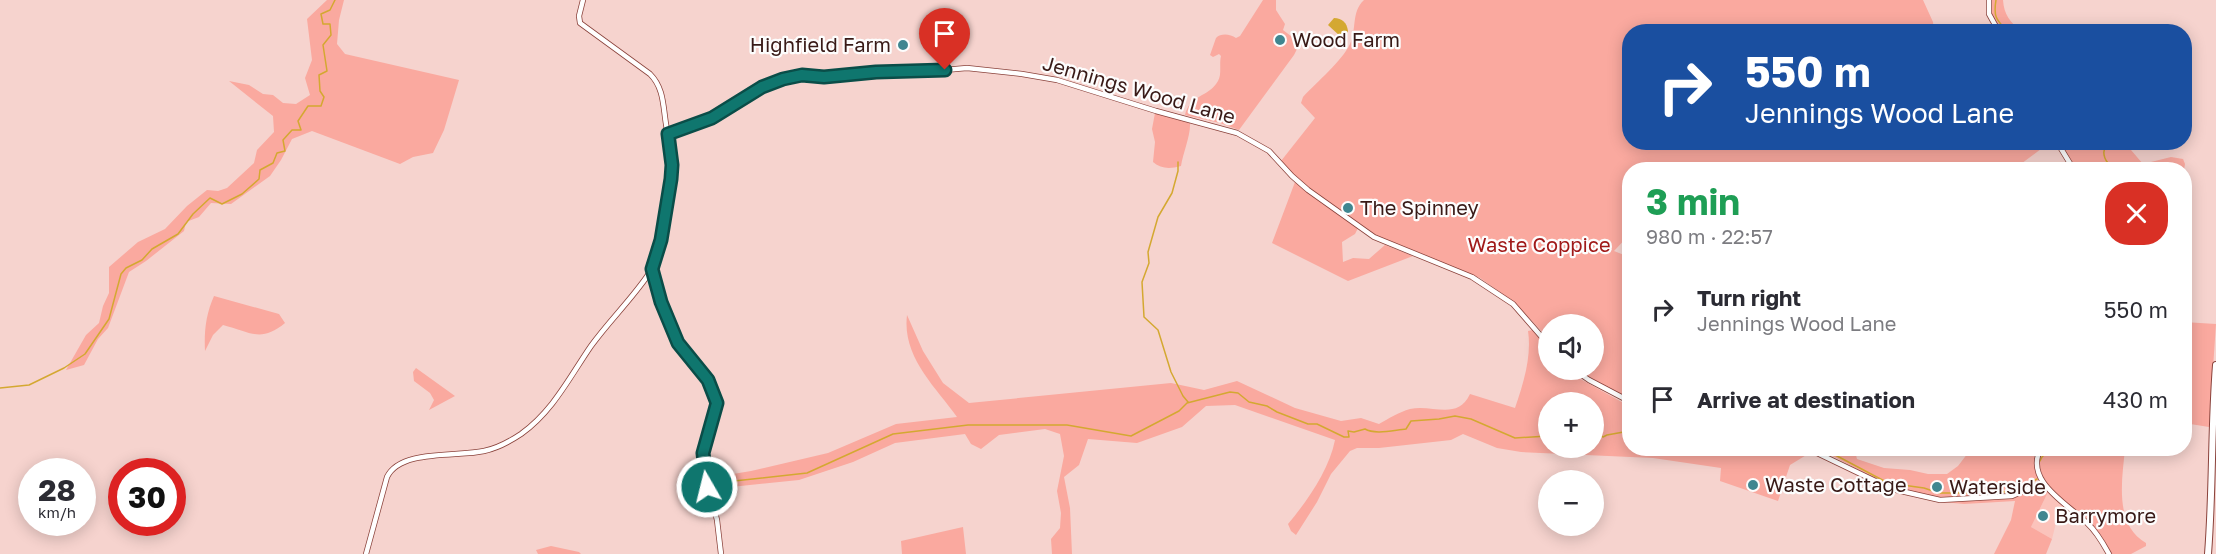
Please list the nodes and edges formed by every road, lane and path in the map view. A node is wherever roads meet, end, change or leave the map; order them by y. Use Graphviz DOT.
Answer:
graph roads {
  1 [pos="583,0"];
  2 [pos="1989,0"];
  3 [pos="1995,24"];
  4 [pos="668,134"];
  5 [pos="652,269"];
  6 [pos="1538,333"];
  7 [pos="2216,364"];
  8 [pos="1589,380"];
  9 [pos="1622,397"];
  10 [pos="1823,456"];
  11 [pos="2038,456"];
  12 [pos="2042,483"];
  13 [pos="366,554"];
  14 [pos="721,554"];
  15 [pos="2109,554"];
  16 [pos="2208,554"];
  1 -- 4 [label="street"];
  2 -- 3 [label="street"];
  4 -- 5 [label="street"];
  4 -- 6 [label="street, Jennings Wood Lane"];
  5 -- 13 [label="street"];
  5 -- 14 [label="street"];
  7 -- 16 [label="main road"];
  8 -- 9 [label="street"];
  10 -- 12 [label="street"];
  11 -- 12 [label="street"];
  12 -- 15 [label="street"];
}
